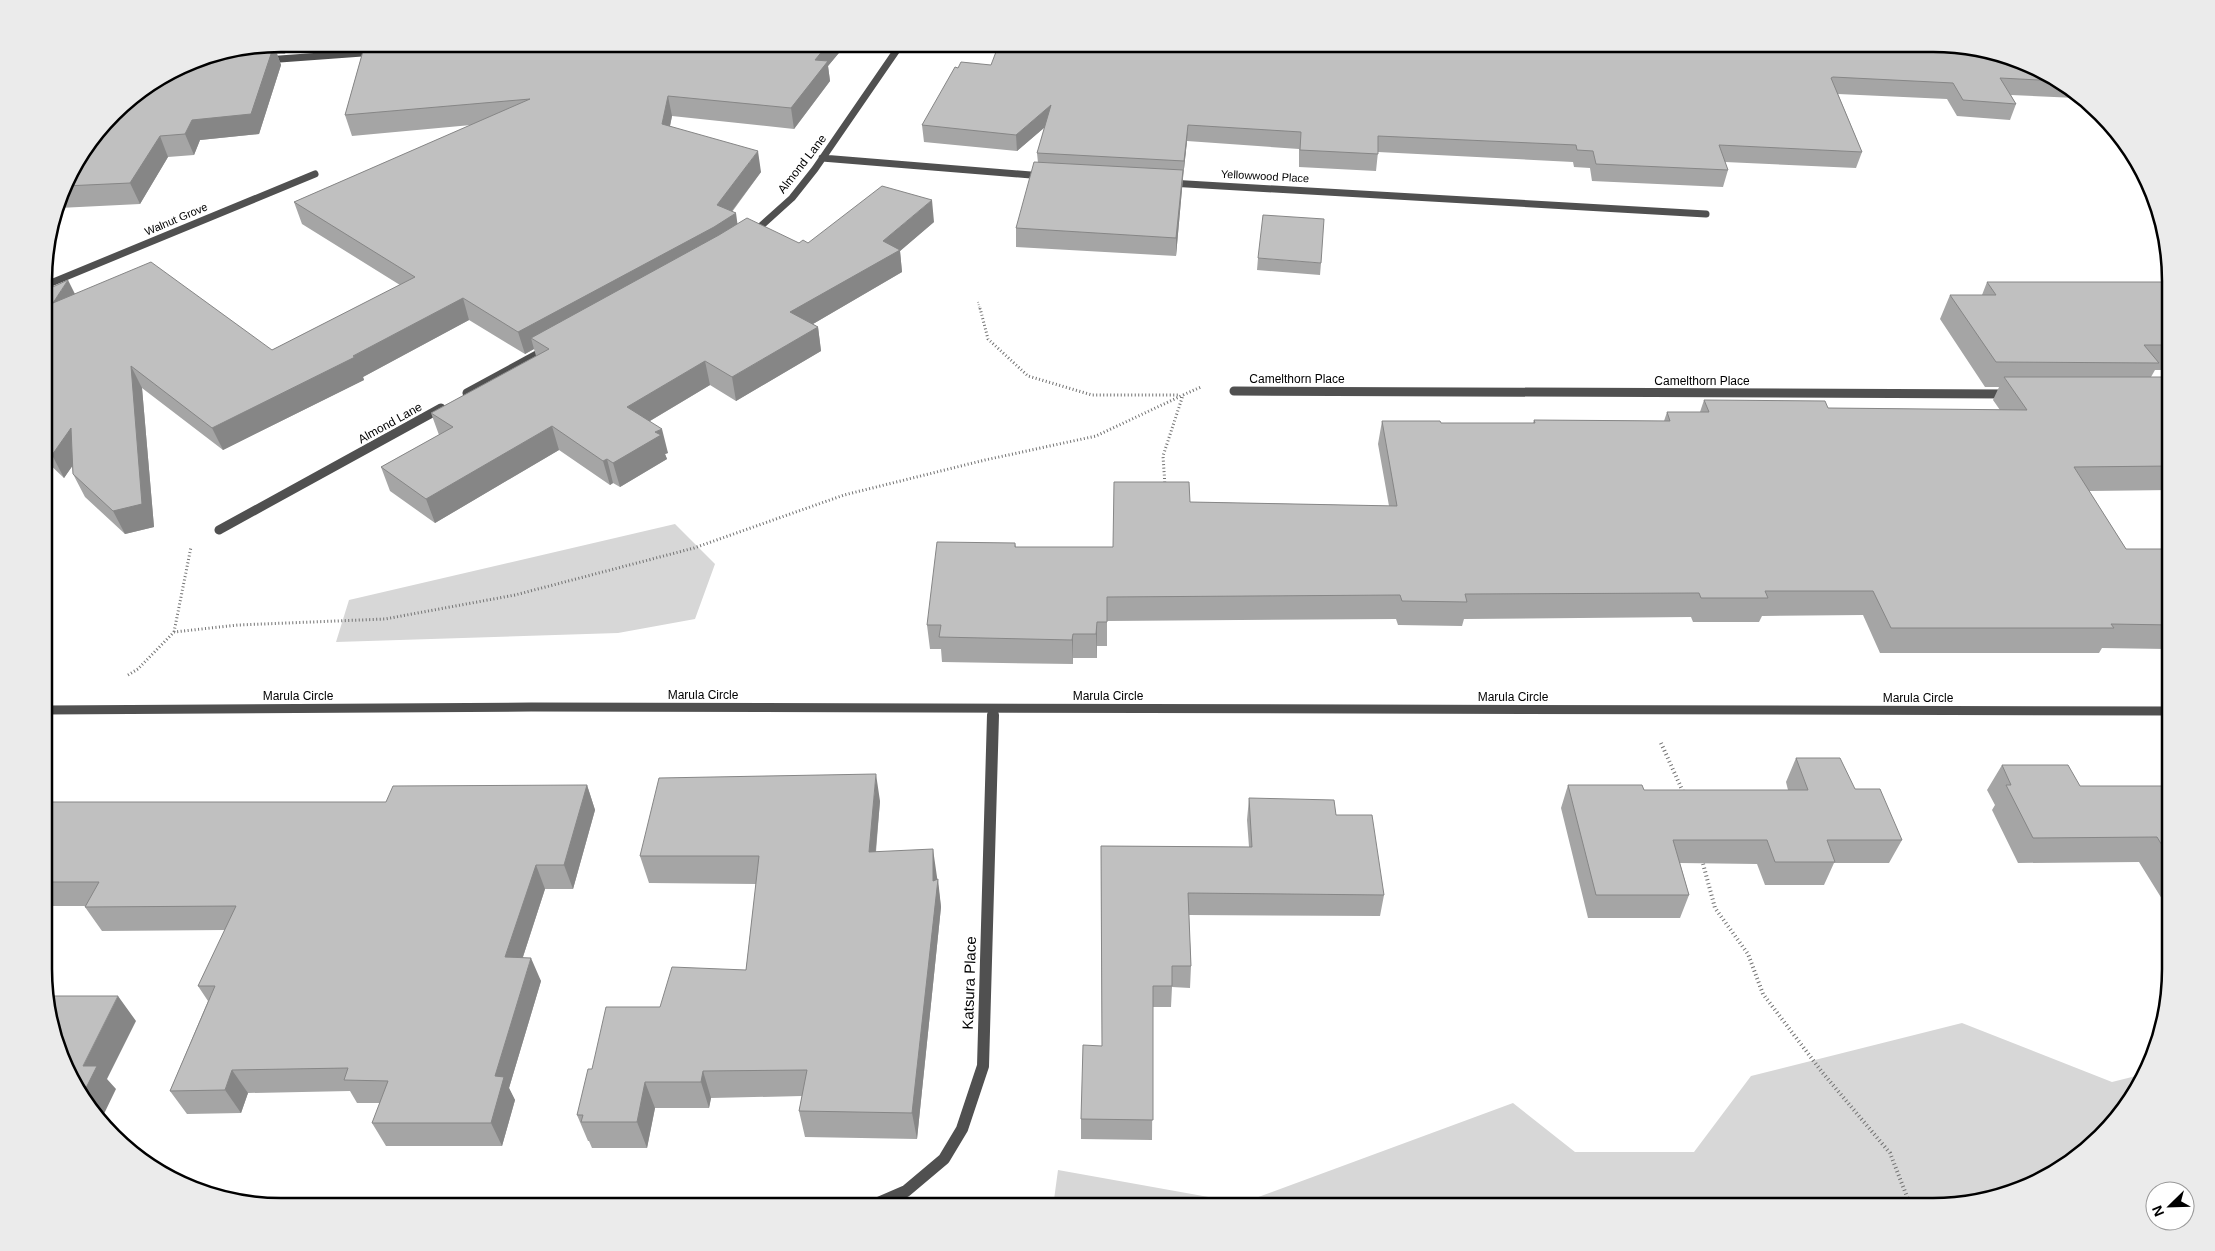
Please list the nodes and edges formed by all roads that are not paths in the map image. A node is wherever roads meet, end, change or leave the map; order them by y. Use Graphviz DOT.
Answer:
graph roads {
  1 [pos="373,52"];
  2 [pos="895,52"];
  3 [pos="260,61"];
  4 [pos="822,158"];
  5 [pos="315,174"];
  6 [pos="1056,178"];
  7 [pos="1165,183"];
  8 [pos="1706,214"];
  9 [pos="742,240"];
  10 [pos="52,283"];
  11 [pos="557,344"];
  12 [pos="1234,391"];
  13 [pos="2022,394"];
  14 [pos="462,396"];
  15 [pos="453,401"];
  16 [pos="219,530"];
  17 [pos="993,708"];
  18 [pos="52,710"];
  19 [pos="2162,711"];
  20 [pos="890,1198"];
  1 -- 3 [label="street"];
  2 -- 4 [label="street, Almond Lane"];
  4 -- 6 [label="street"];
  4 -- 9 [label="street, Almond Lane"];
  5 -- 10 [label="street, Walnut Grove"];
  7 -- 8 [label="street, Yellowwood Place"];
  11 -- 14 [label="street"];
  12 -- 13 [label="street, Camelthorn Place"];
  15 -- 16 [label="street, Almond Lane"];
  17 -- 18 [label="street, Marula Circle"];
  17 -- 19 [label="street, Marula Circle"];
  17 -- 20 [label="street, Katsura Place"];
}
